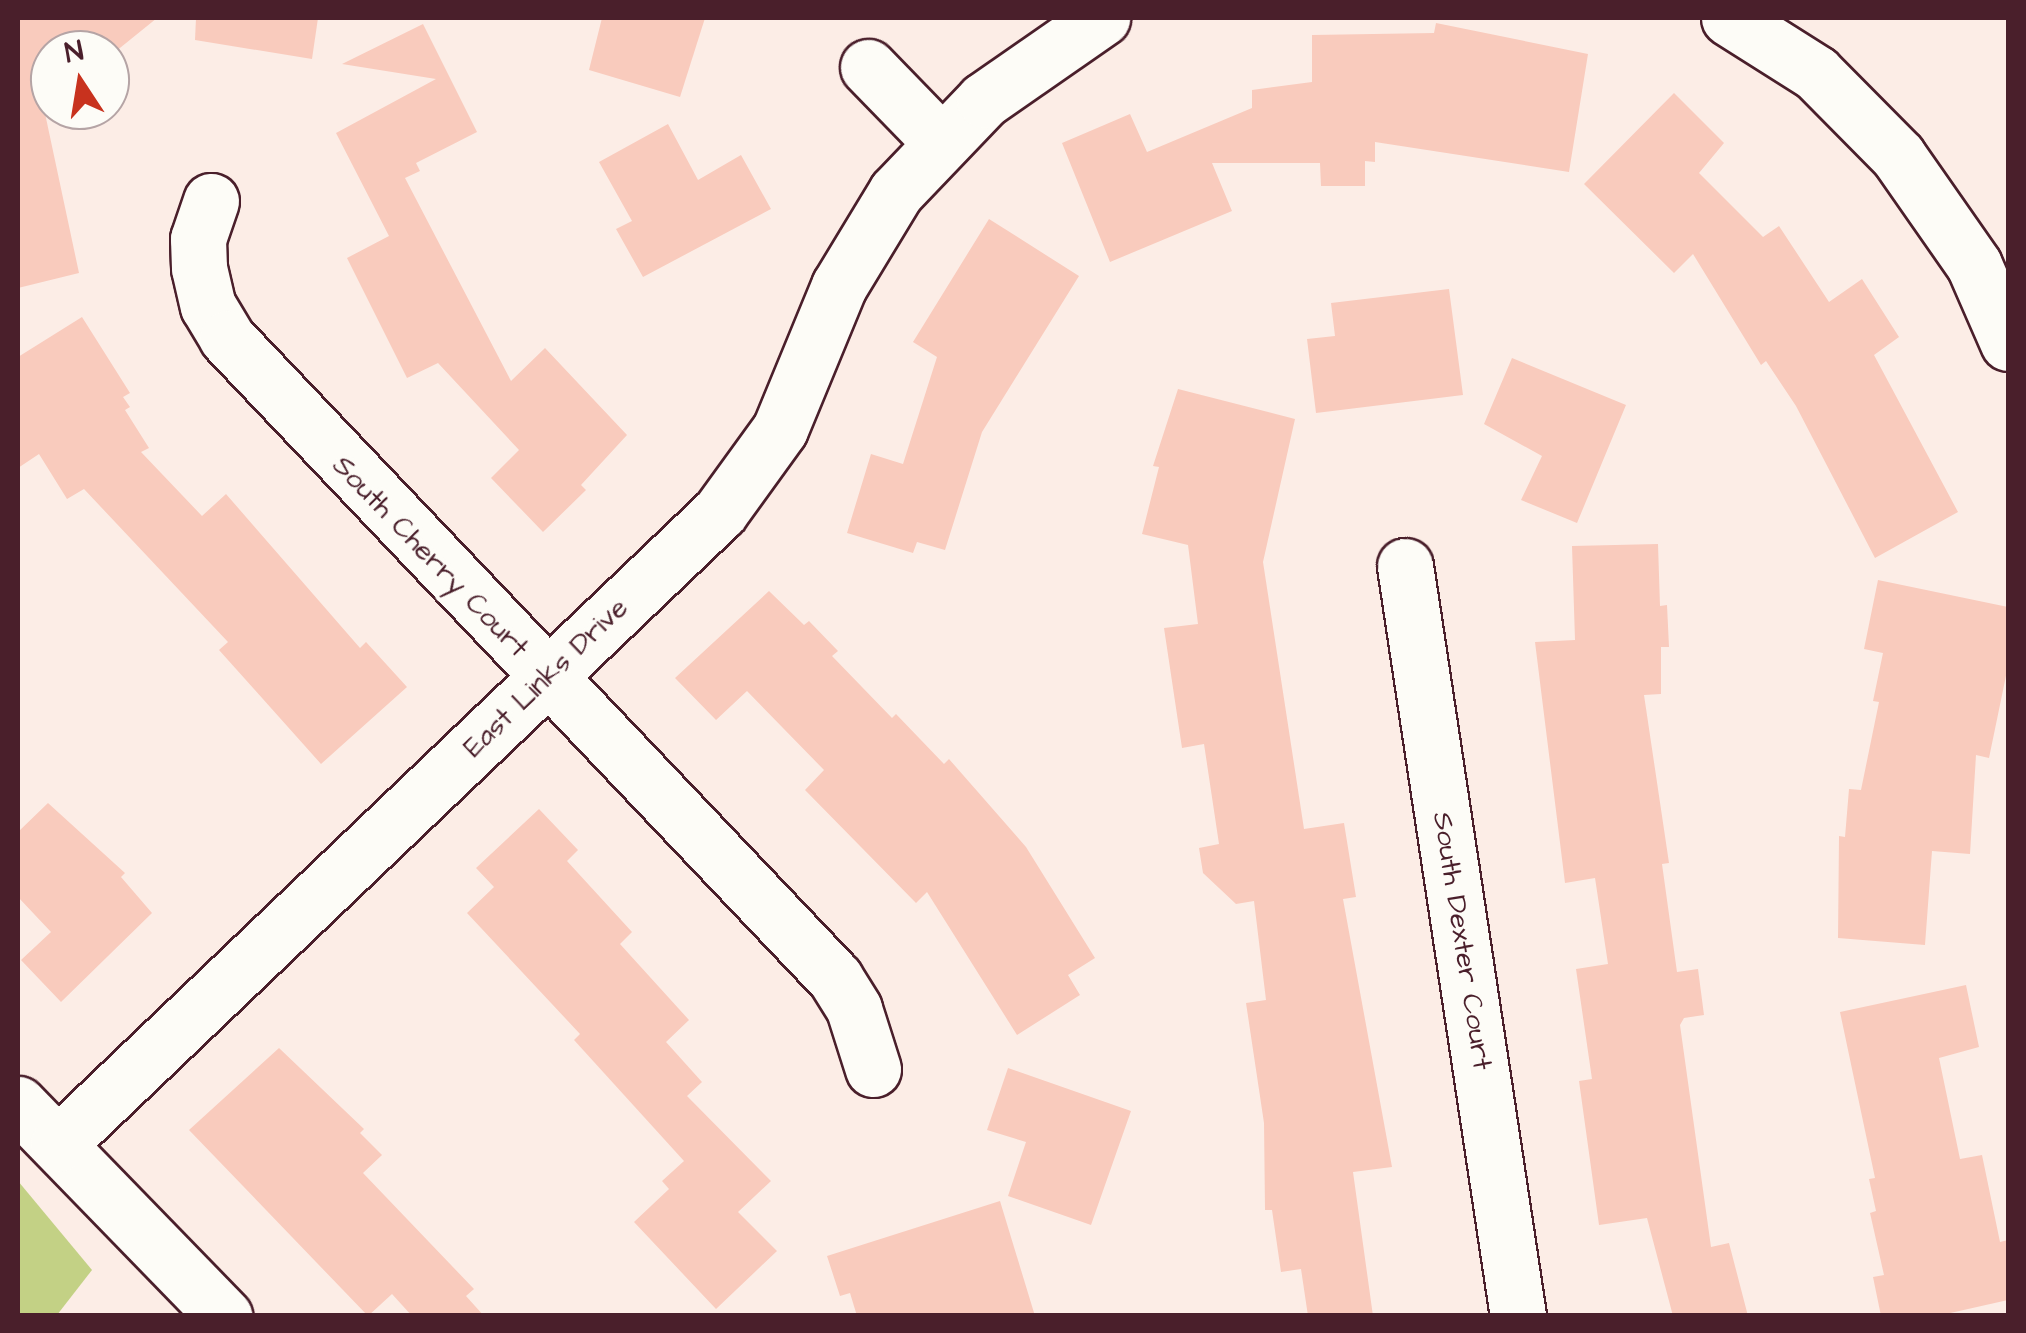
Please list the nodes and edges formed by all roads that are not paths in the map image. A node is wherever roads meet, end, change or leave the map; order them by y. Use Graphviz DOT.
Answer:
graph roads {
  1 [pos="1102,18"];
  2 [pos="1729,18"];
  3 [pos="868,67"];
  4 [pos="940,141"];
  5 [pos="211,201"];
  6 [pos="2008,343"];
  7 [pos="1405,566"];
  8 [pos="546,678"];
  9 [pos="873,1069"];
  10 [pos="18,1104"];
  11 [pos="58,1144"];
  12 [pos="224,1316"];
  13 [pos="1518,1316"];
  1 -- 4 [label="street, East Links Drive"];
  2 -- 6 [label="street"];
  3 -- 4 [label="street"];
  4 -- 8 [label="street, East Links Drive"];
  5 -- 8 [label="street, South Cherry Court"];
  7 -- 13 [label="street, South Dexter Court"];
  8 -- 9 [label="street, South Cherry Court"];
  8 -- 11 [label="street, East Links Drive"];
  10 -- 11 [label="street"];
  11 -- 12 [label="street"];
}
